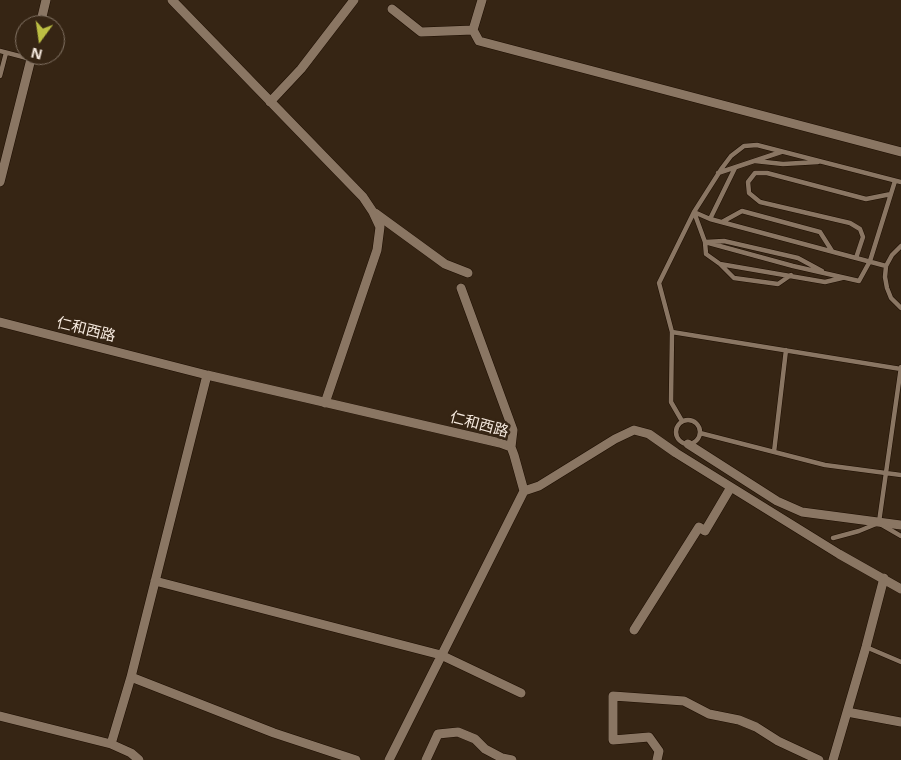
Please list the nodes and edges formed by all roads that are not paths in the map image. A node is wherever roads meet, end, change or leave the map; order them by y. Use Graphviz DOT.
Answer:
graph roads {
  1 [pos="46,0"];
  2 [pos="172,0"];
  3 [pos="354,0"];
  4 [pos="482,0"];
  5 [pos="392,9"];
  6 [pos="42,15"];
  7 [pos="473,30"];
  8 [pos="0,51"];
  9 [pos="6,53"];
  10 [pos="15,54"];
  11 [pos="30,65"];
  12 [pos="0,76"];
  13 [pos="270,102"];
  14 [pos="783,152"];
  15 [pos="901,152"];
  16 [pos="755,161"];
  17 [pos="823,162"];
  18 [pos="735,168"];
  19 [pos="718,173"];
  20 [pos="0,182"];
  21 [pos="898,182"];
  22 [pos="891,194"];
  23 [pos="374,212"];
  24 [pos="694,212"];
  25 [pos="710,219"];
  26 [pos="722,222"];
  27 [pos="705,242"];
  28 [pos="901,246"];
  29 [pos="832,251"];
  30 [pos="856,258"];
  31 [pos="870,261"];
  32 [pos="720,264"];
  33 [pos="886,266"];
  34 [pos="468,273"];
  35 [pos="828,274"];
  36 [pos="791,275"];
  37 [pos="846,278"];
  38 [pos="461,288"];
  39 [pos="901,308"];
  40 [pos="0,322"];
  41 [pos="672,332"];
  42 [pos="786,350"];
  43 [pos="901,368"];
  44 [pos="207,376"];
  45 [pos="325,403"];
  46 [pos="894,417"];
  47 [pos="901,418"];
  48 [pos="682,420"];
  49 [pos="700,433"];
  50 [pos="688,444"];
  51 [pos="511,447"];
  52 [pos="774,452"];
  53 [pos="886,473"];
  54 [pos="901,476"];
  55 [pos="731,487"];
  56 [pos="524,491"];
  57 [pos="879,522"];
  58 [pos="901,525"];
  59 [pos="901,536"];
  60 [pos="833,538"];
  61 [pos="884,578"];
  62 [pos="155,581"];
  63 [pos="901,589"];
  64 [pos="634,630"];
  65 [pos="866,647"];
  66 [pos="441,655"];
  67 [pos="901,662"];
  68 [pos="131,677"];
  69 [pos="521,692"];
  70 [pos="847,712"];
  71 [pos="0,716"];
  72 [pos="901,722"];
  73 [pos="111,744"];
  74 [pos="139,760"];
  75 [pos="356,760"];
  76 [pos="389,760"];
  77 [pos="426,760"];
  78 [pos="512,760"];
  79 [pos="657,760"];
  80 [pos="819,760"];
  81 [pos="833,760"];
  1 -- 6 [label="street"];
  2 -- 13 [label="street"];
  3 -- 13 [label="street"];
  4 -- 7 [label="street"];
  5 -- 7 [label="street"];
  7 -- 15 [label="street"];
  8 -- 9 [label="lane"];
  9 -- 10 [label="lane"];
  9 -- 12 [label="lane"];
  11 -- 20 [label="street"];
  13 -- 23 [label="street"];
  14 -- 16 [label="lane"];
  14 -- 17 [label="lane"];
  14 -- 19 [label="lane"];
  16 -- 17 [label="lane"];
  16 -- 18 [label="lane"];
  17 -- 21 [label="lane"];
  18 -- 19 [label="lane"];
  18 -- 25 [label="lane"];
  19 -- 24 [label="lane"];
  21 -- 22 [label="lane"];
  22 -- 30 [label="lane"];
  22 -- 31 [label="lane"];
  23 -- 34 [label="street"];
  23 -- 45 [label="street"];
  24 -- 25 [label="lane"];
  24 -- 27 [label="lane"];
  24 -- 41 [label="lane"];
  25 -- 26 [label="lane"];
  26 -- 29 [label="lane"];
  26 -- 29 [label="lane"];
  27 -- 32 [label="lane"];
  27 -- 35 [label="lane"];
  27 -- 35 [label="lane"];
  28 -- 33 [label="lane"];
  29 -- 30 [label="lane"];
  30 -- 31 [label="lane"];
  31 -- 33 [label="lane"];
  31 -- 37 [label="lane"];
  32 -- 36 [label="lane"];
  32 -- 36 [label="lane"];
  33 -- 39 [label="lane"];
  35 -- 37 [label="lane"];
  36 -- 37 [label="lane"];
  38 -- 51 [label="street"];
  40 -- 44 [label="street, 仁和西路"];
  41 -- 42 [label="lane"];
  41 -- 48 [label="lane"];
  42 -- 43 [label="lane"];
  42 -- 52 [label="lane"];
  43 -- 46 [label="lane"];
  44 -- 45 [label="street, 仁和西路"];
  44 -- 62 [label="street"];
  45 -- 51 [label="street, 仁和西路"];
  46 -- 47 [label="lane"];
  46 -- 53 [label="lane"];
  48 -- 49 [label="lane"];
  48 -- 50 [label="lane"];
  49 -- 50 [label="lane"];
  49 -- 52 [label="lane"];
  50 -- 57 [label="street"];
  51 -- 56 [label="street, 仁和西路"];
  52 -- 53 [label="lane"];
  53 -- 54 [label="lane"];
  53 -- 57 [label="lane"];
  55 -- 56 [label="street"];
  55 -- 61 [label="street"];
  55 -- 64 [label="street"];
  56 -- 66 [label="street"];
  57 -- 58 [label="street"];
  57 -- 59 [label="lane"];
  57 -- 60 [label="lane"];
  61 -- 63 [label="street"];
  61 -- 65 [label="street"];
  62 -- 66 [label="street"];
  62 -- 68 [label="street"];
  65 -- 67 [label="lane"];
  65 -- 70 [label="street"];
  66 -- 69 [label="street"];
  66 -- 76 [label="street"];
  68 -- 73 [label="street"];
  68 -- 75 [label="street"];
  70 -- 72 [label="street"];
  70 -- 81 [label="street"];
  71 -- 73 [label="street"];
  73 -- 74 [label="street"];
  77 -- 78 [label="street"];
  79 -- 80 [label="street"];
}
